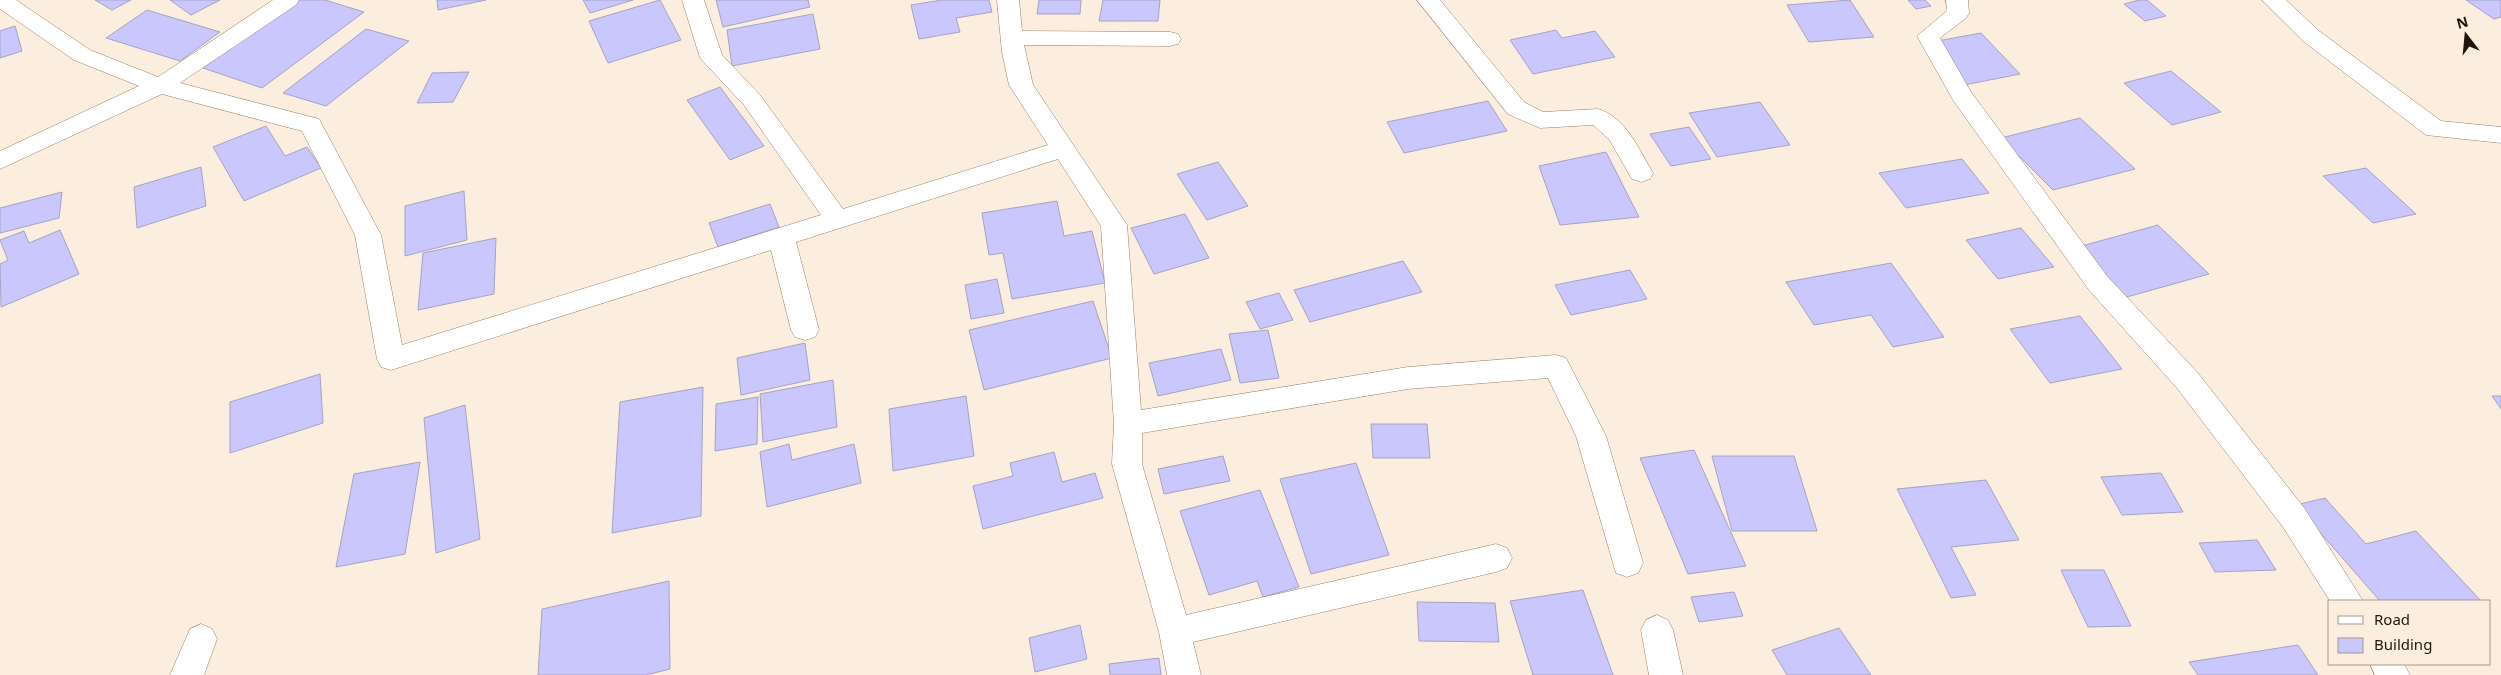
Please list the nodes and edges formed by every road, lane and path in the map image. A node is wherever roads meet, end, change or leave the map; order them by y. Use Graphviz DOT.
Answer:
graph roads {
  1 [pos="288,0"];
  2 [pos="693,0"];
  3 [pos="1008,0"];
  4 [pos="1428,0"];
  5 [pos="1957,0"];
  6 [pos="2273,0"];
  7 [pos="5,9"];
  8 [pos="1012,38"];
  9 [pos="1170,39"];
  10 [pos="160,86"];
  11 [pos="2501,136"];
  12 [pos="1062,149"];
  13 [pos="0,161"];
  14 [pos="1642,173"];
  15 [pos="836,218"];
  16 [pos="781,236"];
  17 [pos="805,330"];
  18 [pos="1128,424"];
  19 [pos="1496,558"];
  20 [pos="1627,563"];
  21 [pos="2346,600"];
  22 [pos="1657,630"];
  23 [pos="1175,632"];
  24 [pos="201,639"];
  25 [pos="187,675"];
  26 [pos="1184,675"];
  27 [pos="1666,675"];
  1 -- 10 [label="street"];
  2 -- 15 [label="street"];
  3 -- 8 [label="street"];
  4 -- 14 [label="street"];
  5 -- 21 [label="street"];
  6 -- 11 [label="street"];
  7 -- 10 [label="street"];
  8 -- 9 [label="street"];
  8 -- 12 [label="street"];
  10 -- 13 [label="street"];
  10 -- 16 [label="street"];
  12 -- 15 [label="street"];
  12 -- 18 [label="street"];
  15 -- 16 [label="street"];
  16 -- 17 [label="street"];
  18 -- 20 [label="street"];
  18 -- 23 [label="street"];
  19 -- 23 [label="street"];
  22 -- 27 [label="street"];
  23 -- 26 [label="street"];
  24 -- 25 [label="street"];
}
